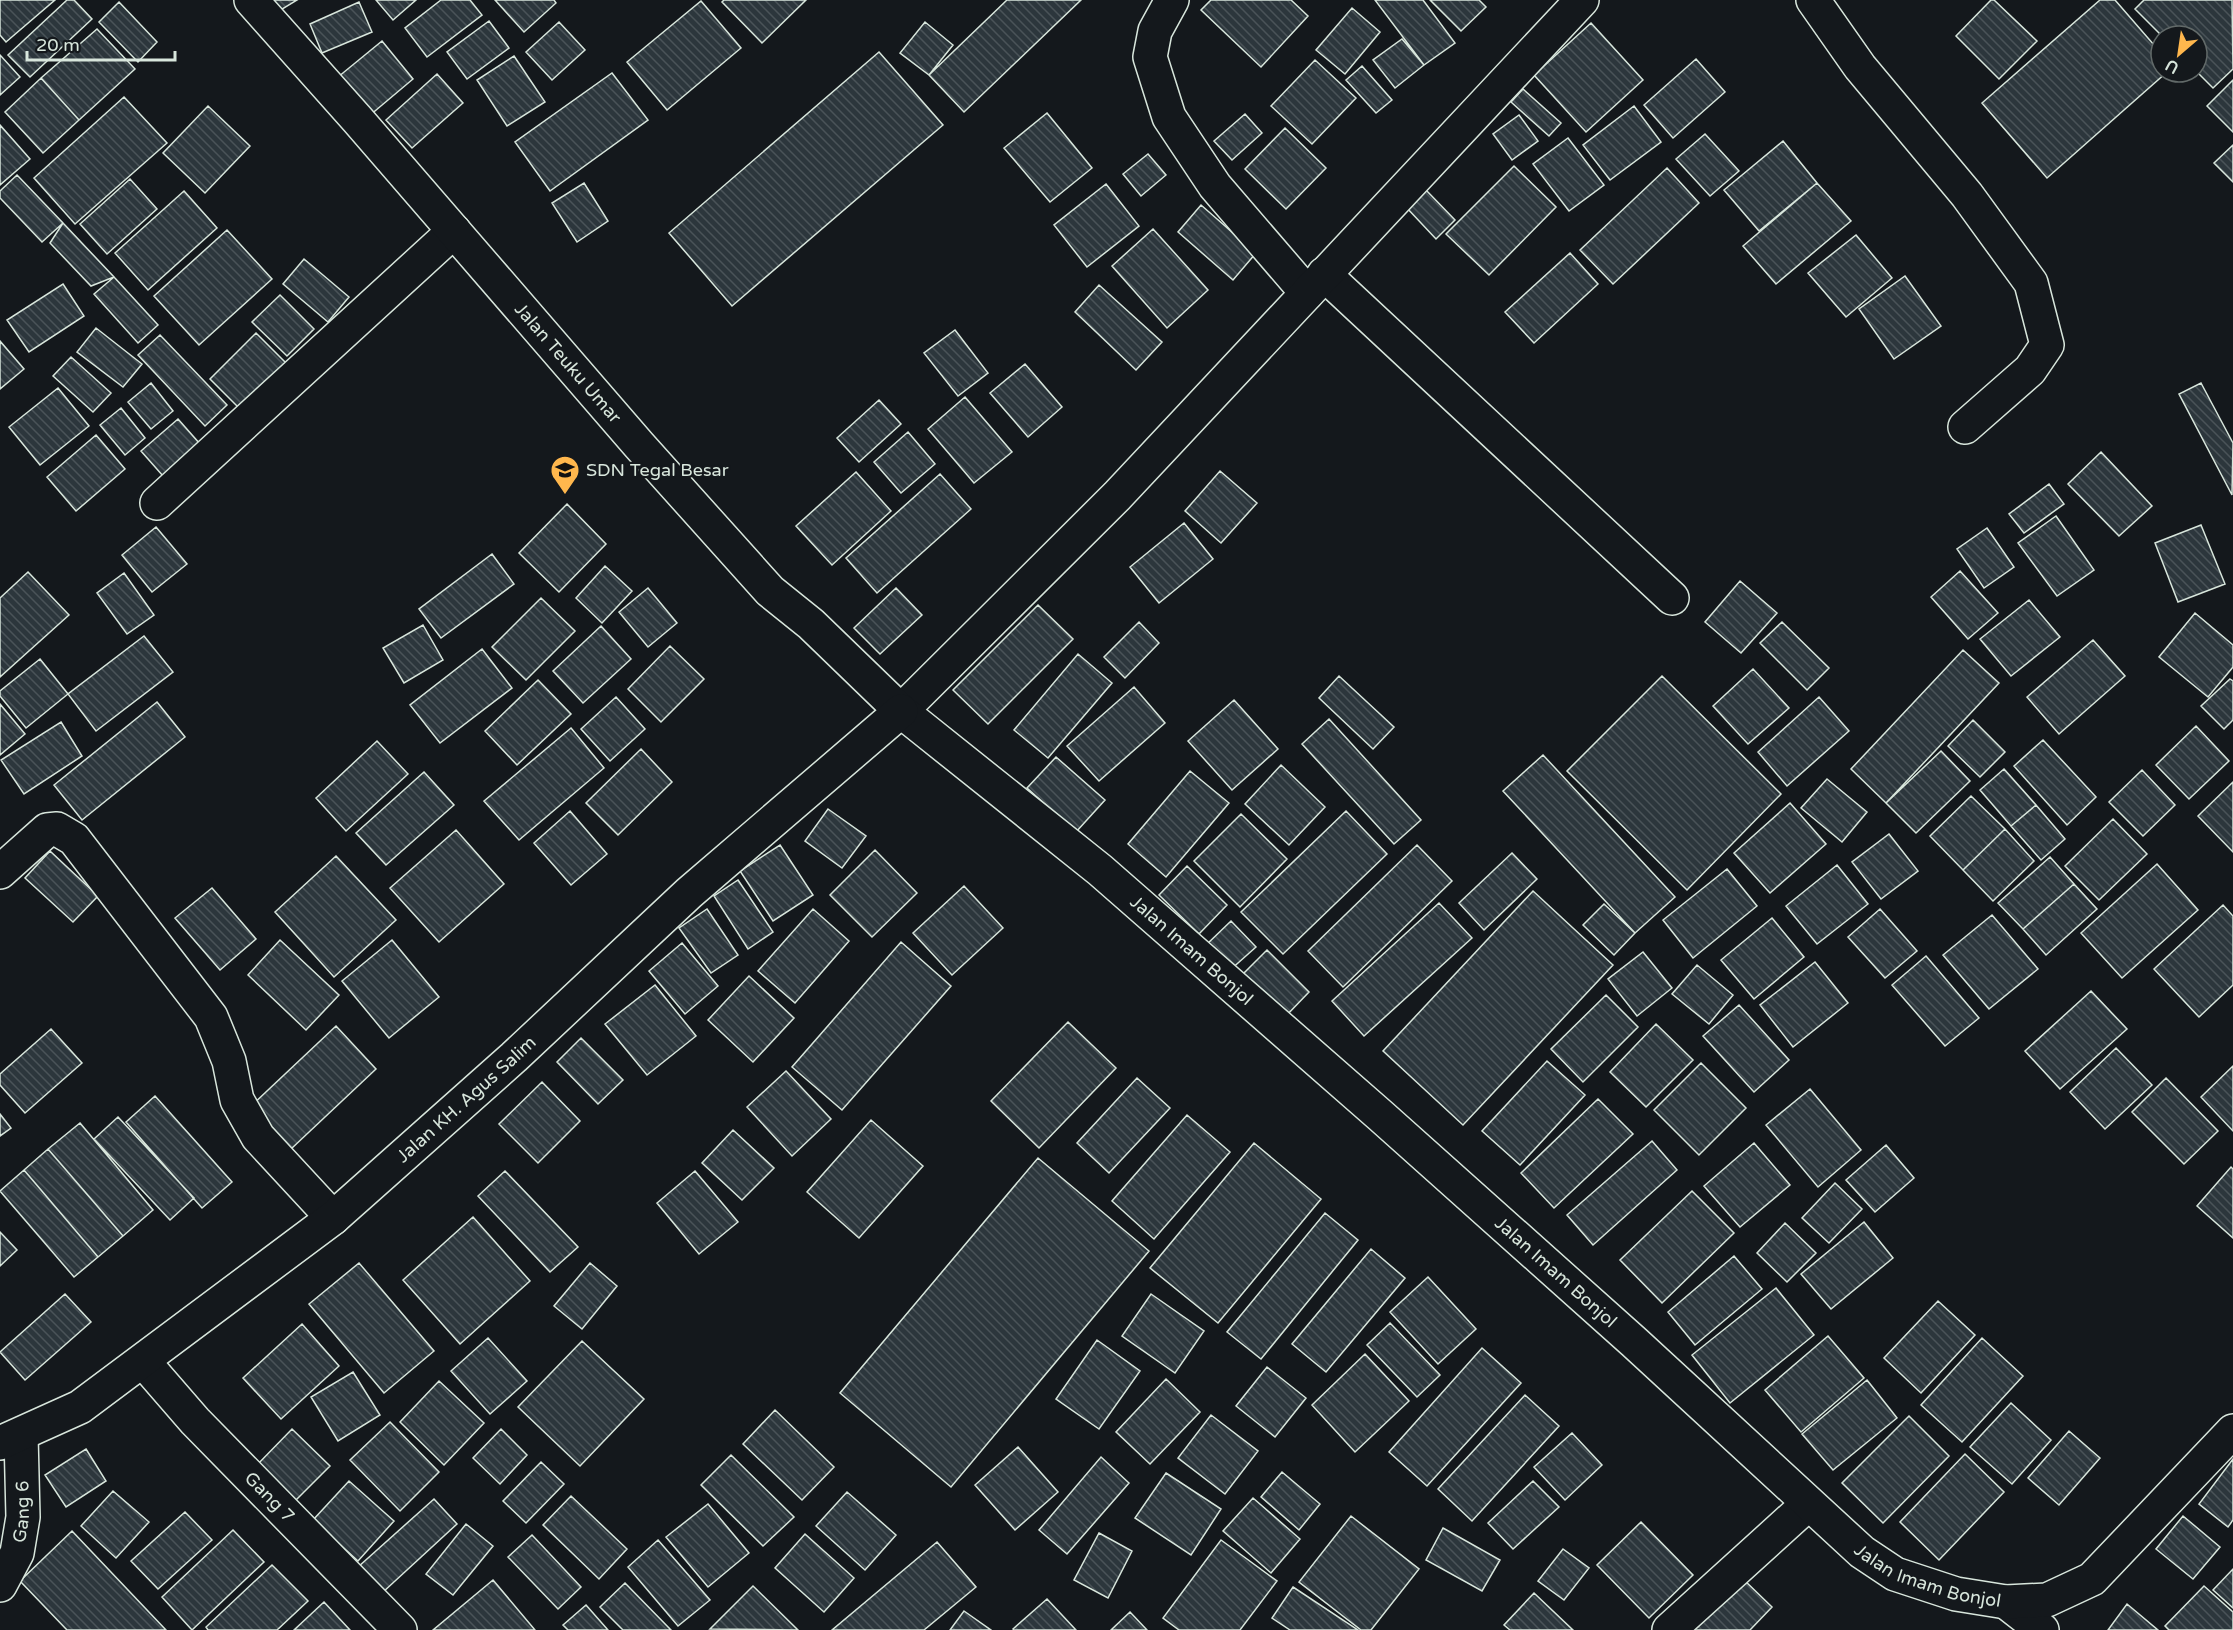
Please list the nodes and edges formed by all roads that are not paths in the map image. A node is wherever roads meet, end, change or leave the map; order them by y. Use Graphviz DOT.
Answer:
graph roads {
  1 [pos="251,0"];
  2 [pos="1172,0"];
  3 [pos="1582,0"];
  4 [pos="1813,0"];
  5 [pos="454,231"];
  6 [pos="1315,283"];
  7 [pos="1965,427"];
  8 [pos="157,503"];
  9 [pos="1672,598"];
  10 [pos="901,711"];
  11 [pos="0,872"];
  12 [pos="333,1218"];
  13 [pos="143,1361"];
  14 [pos="2233,1431"];
  15 [pos="10,1439"];
  16 [pos="1808,1504"];
  17 [pos="0,1585"];
  18 [pos="2006,1602"];
  19 [pos="399,1630"];
  20 [pos="1669,1630"];
  21 [pos="2042,1630"];
  1 -- 5 [label="street, Jalan Teuku Umar"];
  2 -- 6 [label="street"];
  3 -- 6 [label="street, Jalan KH. Agus Salim"];
  4 -- 7 [label="street"];
  5 -- 8 [label="street"];
  5 -- 10 [label="street, Jalan Teuku Umar"];
  6 -- 9 [label="street"];
  6 -- 10 [label="street, Jalan KH. Agus Salim"];
  10 -- 12 [label="street, Jalan KH. Agus Salim"];
  10 -- 16 [label="street, Jalan Imam Bonjol"];
  11 -- 12 [label="street"];
  12 -- 13 [label="street, Jalan KH. Agus Salim"];
  13 -- 15 [label="street, Jalan KH. Agus Salim"];
  13 -- 19 [label="street, Gang 7"];
  14 -- 18 [label="street, Jalan Imam Bonjol"];
  15 -- 17 [label="street, Gang 6"];
  16 -- 18 [label="street, Jalan Imam Bonjol"];
  16 -- 20 [label="street"];
  18 -- 21 [label="street"];
}
